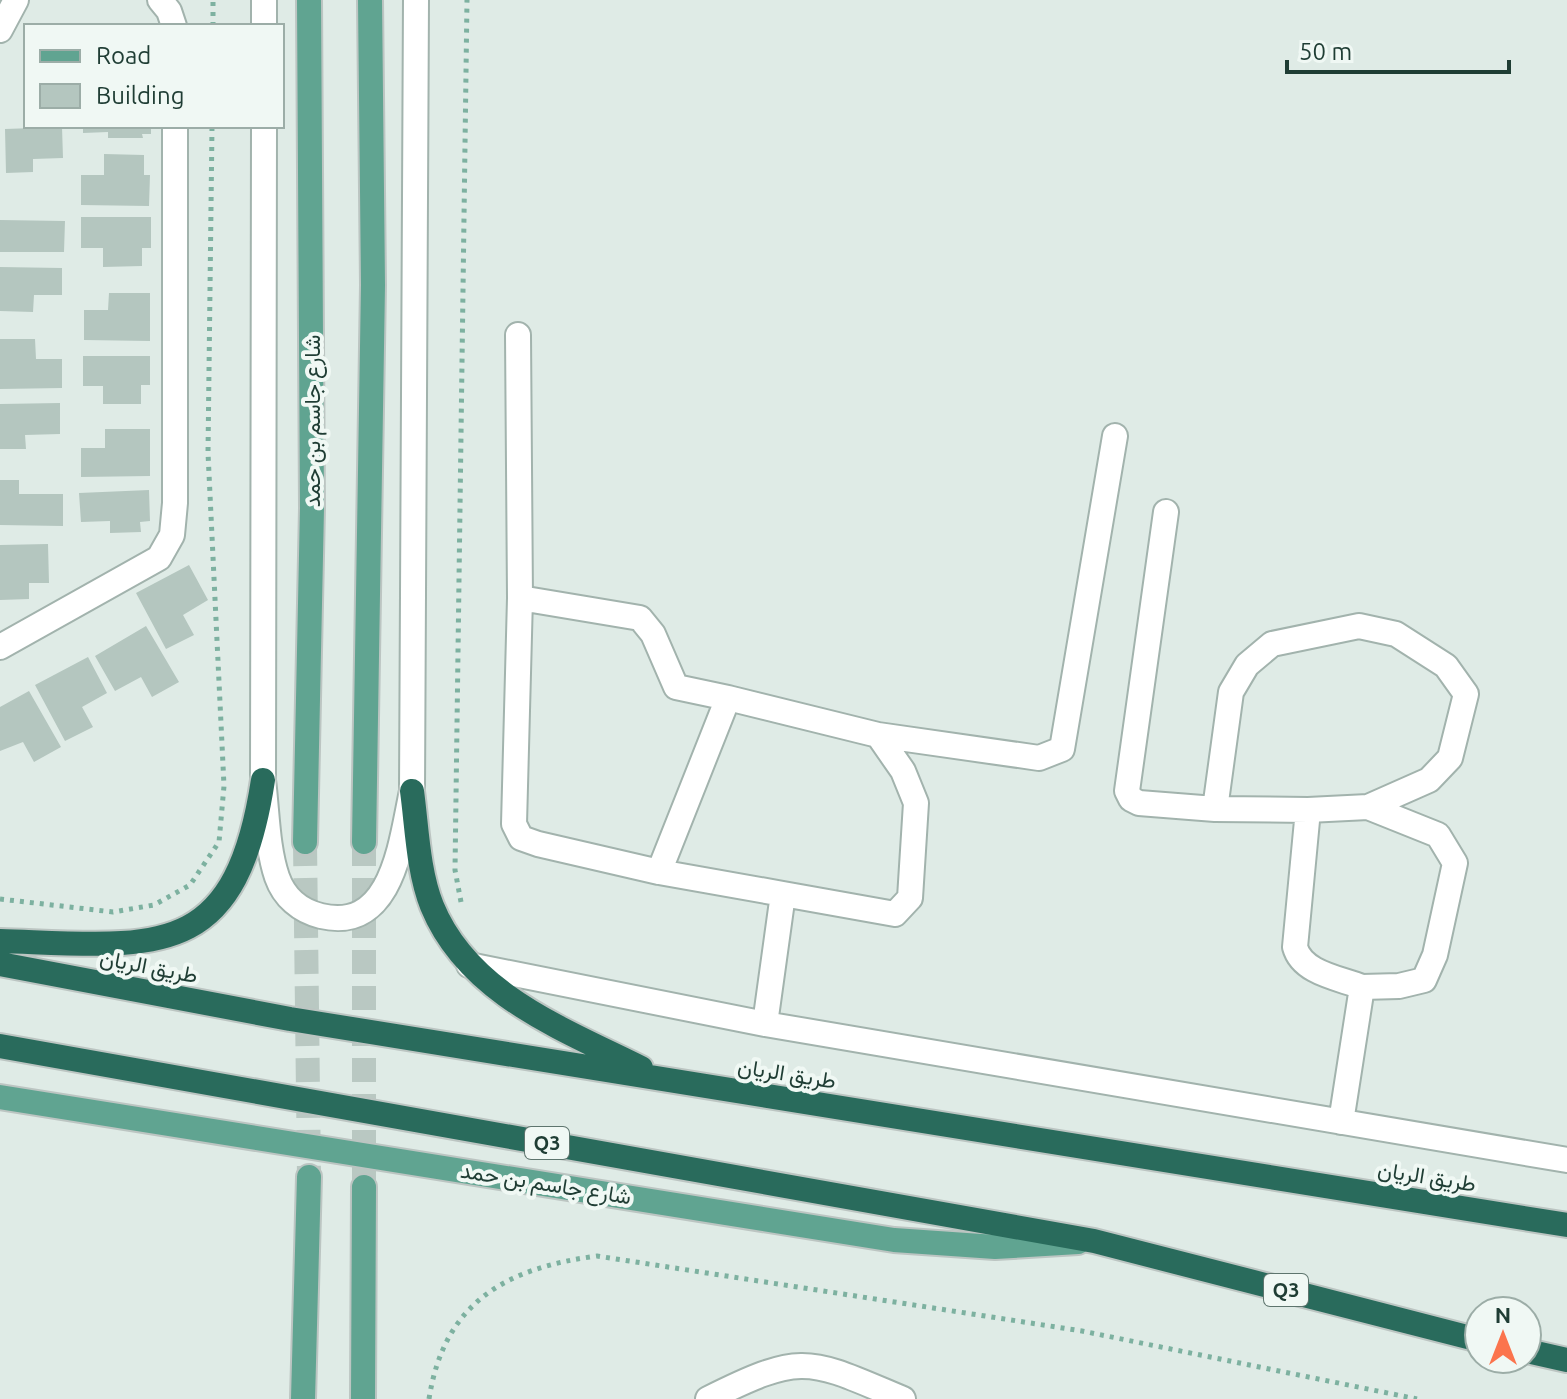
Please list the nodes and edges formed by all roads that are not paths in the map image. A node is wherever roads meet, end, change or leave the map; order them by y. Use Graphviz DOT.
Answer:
graph roads {
  1 [pos="16,0"];
  2 [pos="160,0"];
  3 [pos="264,0"];
  4 [pos="309,0"];
  5 [pos="370,0"];
  6 [pos="416,0"];
  7 [pos="173,24"];
  8 [pos="264,24"];
  9 [pos="0,30"];
  10 [pos="175,128"];
  11 [pos="264,128"];
  12 [pos="518,335"];
  13 [pos="1115,436"];
  14 [pos="1166,512"];
  15 [pos="520,598"];
  16 [pos="0,647"];
  17 [pos="728,698"];
  18 [pos="878,735"];
  19 [pos="263,780"];
  20 [pos="412,791"];
  21 [pos="1368,807"];
  22 [pos="1215,809"];
  23 [pos="1308,810"];
  24 [pos="305,842"];
  25 [pos="364,842"];
  26 [pos="659,872"];
  27 [pos="783,894"];
  28 [pos="0,941"];
  29 [pos="0,964"];
  30 [pos="469,965"];
  31 [pos="1362,987"];
  32 [pos="765,1024"];
  33 [pos="0,1046"];
  34 [pos="661,1079"];
  35 [pos="0,1097"];
  36 [pos="1341,1122"];
  37 [pos="1567,1160"];
  38 [pos="309,1177"];
  39 [pos="364,1187"];
  40 [pos="1567,1225"];
  41 [pos="1094,1241"];
  42 [pos="1463,1336"];
  43 [pos="1543,1355"];
  44 [pos="1567,1360"];
  45 [pos="303,1399"];
  46 [pos="363,1399"];
  47 [pos="708,1399"];
  48 [pos="903,1399"];
  1 -- 9 [label="street"];
  2 -- 7 [label="street"];
  3 -- 8 [label="street"];
  4 -- 24 [label="main road, شارع جاسم بن حمد"];
  5 -- 25 [label="main road"];
  6 -- 20 [label="street"];
  10 -- 16 [label="street"];
  11 -- 19 [label="street"];
  12 -- 15 [label="street"];
  13 -- 18 [label="street"];
  14 -- 22 [label="street"];
  15 -- 17 [label="street"];
  15 -- 26 [label="street"];
  17 -- 18 [label="street"];
  17 -- 26 [label="street"];
  18 -- 27 [label="street"];
  19 -- 20 [label="street"];
  19 -- 28 [label="highway"];
  20 -- 30 [label="highway"];
  21 -- 22 [label="street"];
  21 -- 23 [label="street"];
  21 -- 31 [label="street"];
  22 -- 23 [label="street"];
  23 -- 31 [label="street"];
  26 -- 27 [label="street"];
  27 -- 32 [label="street"];
  29 -- 34 [label="highway, طريق الريان"];
  30 -- 32 [label="street, طريق الريان"];
  30 -- 34 [label="highway"];
  31 -- 36 [label="street"];
  32 -- 36 [label="street, طريق الريان"];
  33 -- 41 [label="highway, Q3"];
  34 -- 40 [label="highway, طريق الريان"];
  35 -- 41 [label="main road, شارع جاسم بن حمد"];
  36 -- 37 [label="street, طريق الريان"];
  38 -- 45 [label="main road"];
  39 -- 46 [label="main road"];
  41 -- 42 [label="highway, Q3"];
  43 -- 44 [label="highway"];
  47 -- 48 [label="street"];
}
